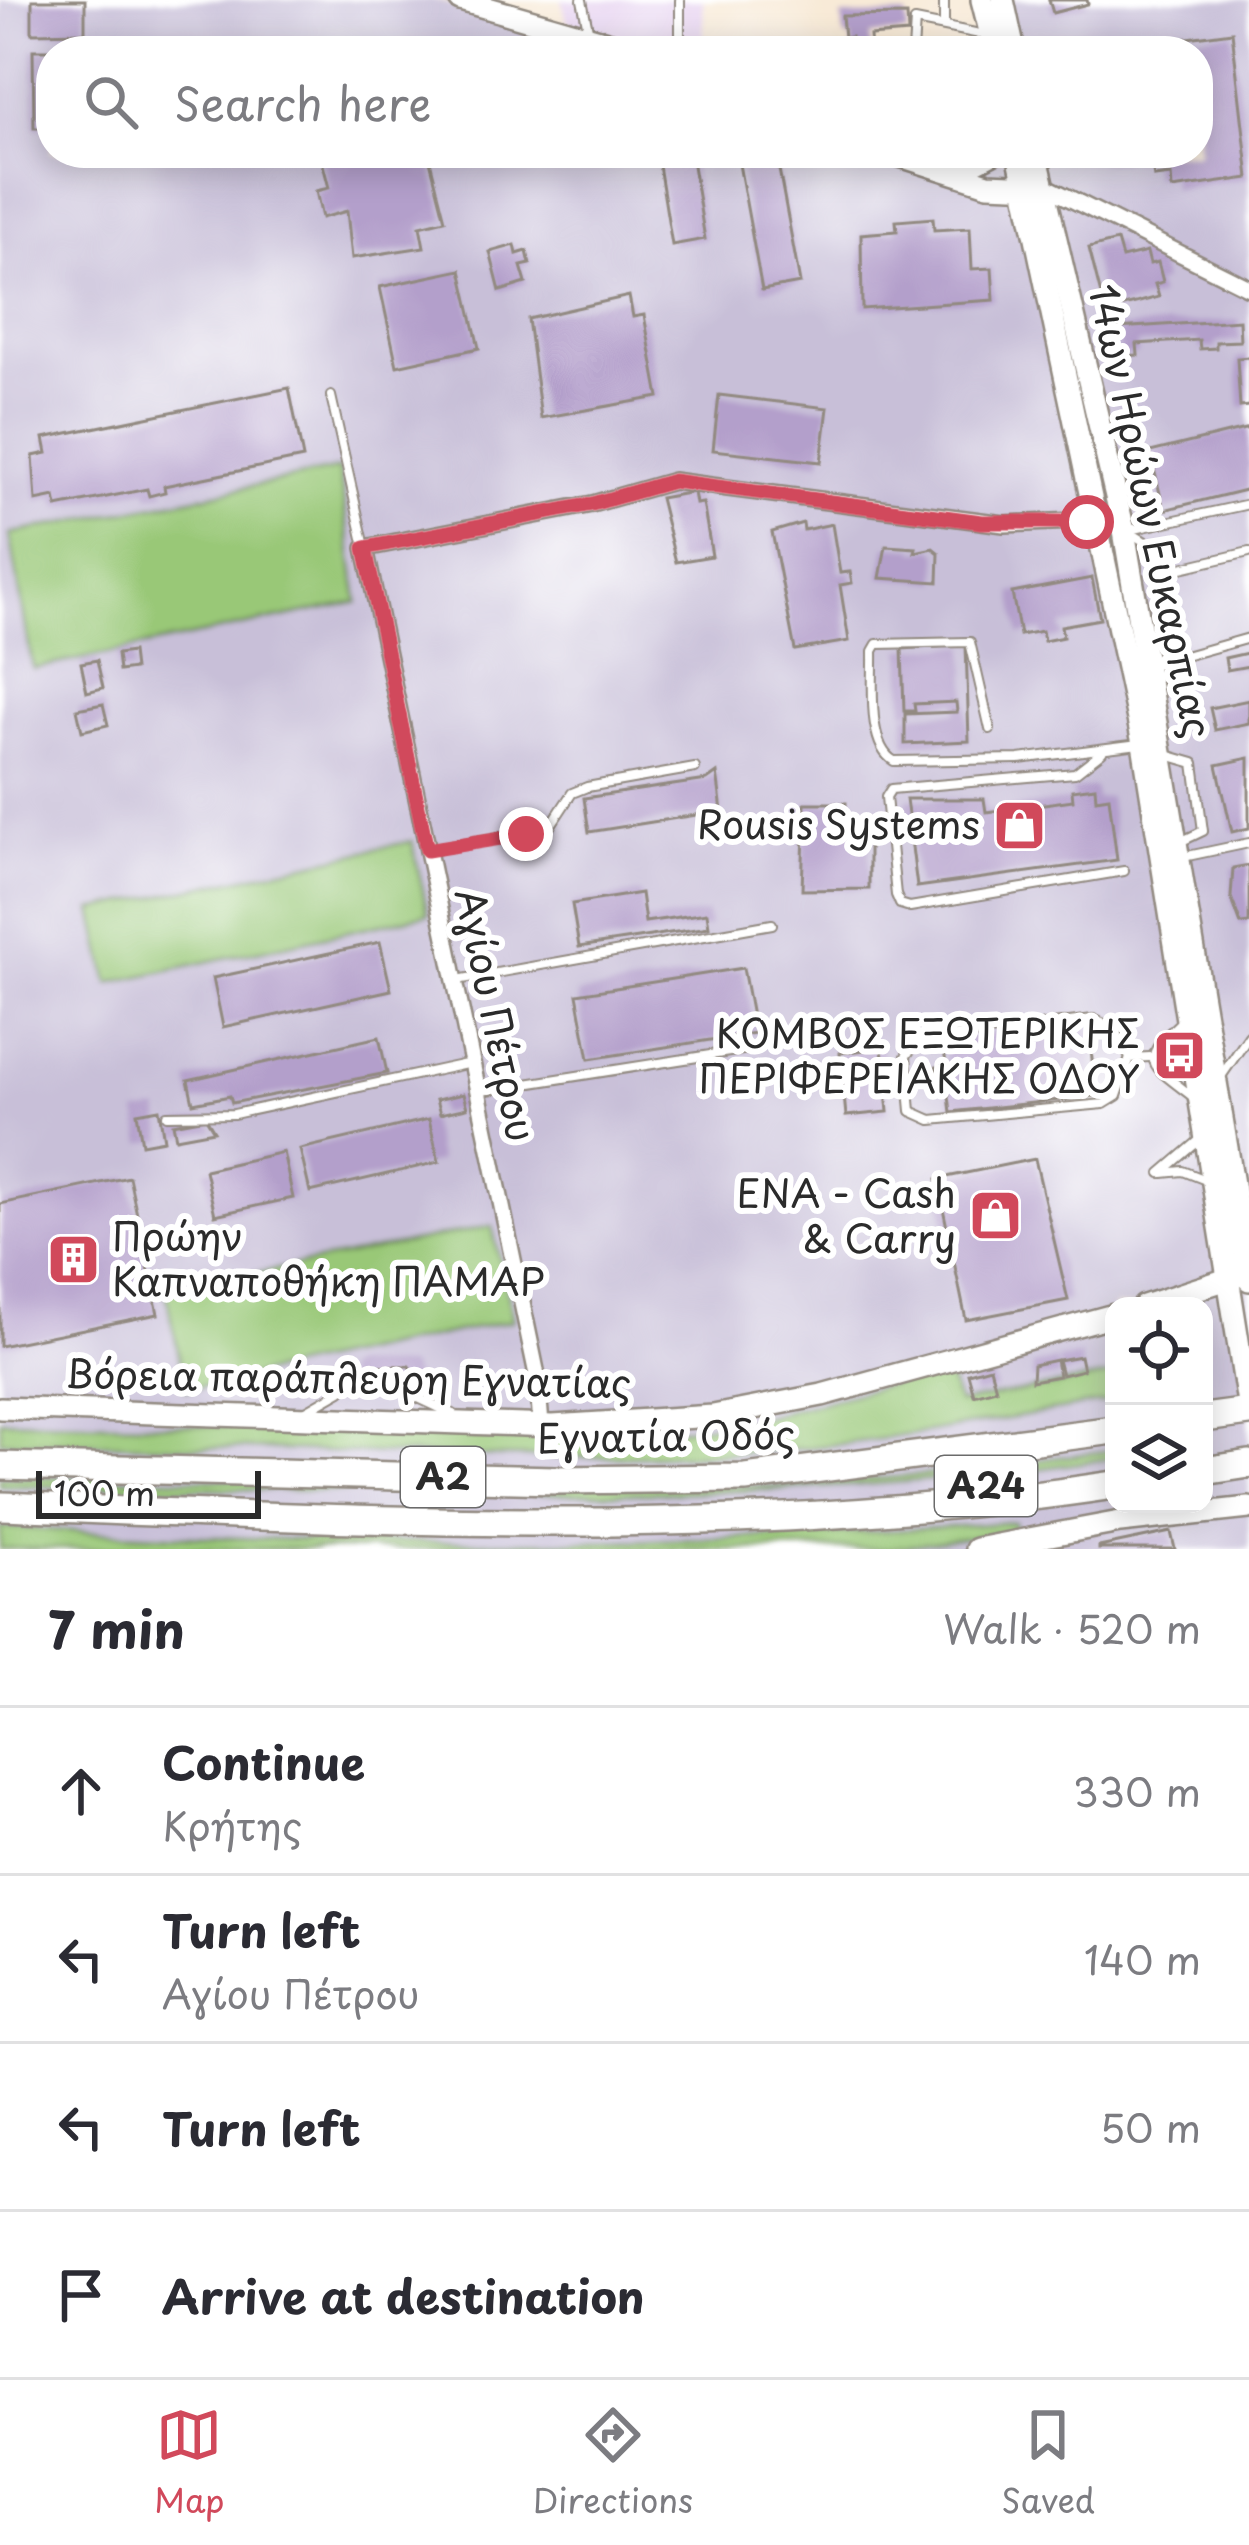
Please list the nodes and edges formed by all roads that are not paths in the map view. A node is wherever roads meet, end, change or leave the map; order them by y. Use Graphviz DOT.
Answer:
graph roads {
  1 [pos="462,0"];
  2 [pos="582,0"];
  3 [pos="680,0"];
  4 [pos="982,0"];
  5 [pos="1003,0"];
  6 [pos="943,2"];
  7 [pos="944,25"];
  8 [pos="589,36"];
  9 [pos="680,36"];
  10 [pos="914,36"];
  11 [pos="972,36"];
  12 [pos="991,36"];
  13 [pos="1011,36"];
  14 [pos="948,168"];
  15 [pos="960,168"];
  16 [pos="1030,168"];
  17 [pos="956,170"];
  18 [pos="1249,288"];
  19 [pos="331,396"];
  20 [pos="1249,504"];
  21 [pos="1100,520"];
  22 [pos="1124,531"];
  23 [pos="365,548"];
  24 [pos="1249,553"];
  25 [pos="1164,572"];
  26 [pos="1249,638"];
  27 [pos="1149,666"];
  28 [pos="990,729"];
  29 [pos="1153,748"];
  30 [pos="1102,752"];
  31 [pos="695,768"];
  32 [pos="1249,843"];
  33 [pos="427,850"];
  34 [pos="1180,850"];
  35 [pos="1124,871"];
  36 [pos="772,924"];
  37 [pos="457,980"];
  38 [pos="1190,1014"];
  39 [pos="1249,1036"];
  40 [pos="755,1048"];
  41 [pos="1130,1058"];
  42 [pos="1150,1058"];
  43 [pos="472,1062"];
  44 [pos="1218,1081"];
  45 [pos="479,1092"];
  46 [pos="1203,1104"];
  47 [pos="167,1115"];
  48 [pos="1208,1133"];
  49 [pos="1216,1186"];
  50 [pos="1244,1276"];
  51 [pos="1174,1297"];
  52 [pos="1105,1317"];
  53 [pos="341,1391"];
  54 [pos="412,1395"];
  55 [pos="1248,1402"];
  56 [pos="0,1408"];
  57 [pos="1213,1415"];
  58 [pos="298,1416"];
  59 [pos="470,1423"];
  60 [pos="542,1425"];
  61 [pos="1105,1431"];
  62 [pos="1249,1447"];
  63 [pos="1213,1452"];
  64 [pos="1249,1464"];
  65 [pos="0,1466"];
  66 [pos="1105,1467"];
  67 [pos="1213,1470"];
  68 [pos="1105,1486"];
  69 [pos="0,1506"];
  70 [pos="1249,1508"];
  71 [pos="859,1511"];
  72 [pos="976,1549"];
  1 -- 8 [label="main road"];
  2 -- 8 [label="lane"];
  3 -- 9 [label="lane"];
  4 -- 12 [label="main road"];
  5 -- 13 [label="main road"];
  6 -- 7 [label="lane"];
  7 -- 10 [label="lane"];
  7 -- 11 [label="lane"];
  14 -- 17 [label="main road"];
  15 -- 17 [label="main road"];
  16 -- 17 [label="main road"];
  16 -- 18 [label="street"];
  16 -- 21 [label="main road, 14ων Ηρώων Ευκαρπίας"];
  16 -- 22 [label="main road, 14ων Ηρώων Ευκαρπίας"];
  19 -- 23 [label="lane"];
  20 -- 22 [label="lane"];
  21 -- 23 [label="street"];
  21 -- 29 [label="main road, 14ων Ηρώων Ευκαρπίας"];
  22 -- 25 [label="lane"];
  22 -- 27 [label="main road, 14ων Ηρώων Ευκαρπίας"];
  23 -- 33 [label="street, Αγίου Πέτρου"];
  24 -- 25 [label="lane"];
  25 -- 27 [label="lane"];
  26 -- 27 [label="lane"];
  27 -- 29 [label="main road, 14ων Ηρώων Ευκαρπίας"];
  28 -- 30 [label="lane"];
  29 -- 30 [label="lane"];
  29 -- 34 [label="main road, 14ων Ηρώων Ευκαρπίας"];
  29 -- 38 [label="main road, 14ων Ηρώων Ευκαρπίας"];
  30 -- 35 [label="lane"];
  31 -- 33 [label="lane"];
  32 -- 34 [label="lane"];
  33 -- 37 [label="street, Αγίου Πέτρου"];
  34 -- 44 [label="main road, 14ων Ηρώων Ευκαρπίας"];
  36 -- 37 [label="lane"];
  37 -- 43 [label="street, Αγίου Πέτρου"];
  38 -- 42 [label="lane"];
  38 -- 46 [label="main road, 14ων Ηρώων Ευκαρπίας"];
  39 -- 44 [label="lane"];
  40 -- 45 [label="lane"];
  41 -- 41 [label="lane"];
  41 -- 42 [label="lane"];
  42 -- 46 [label="lane"];
  43 -- 45 [label="street, Αγίου Πέτρου"];
  43 -- 47 [label="lane"];
  44 -- 50 [label="main road, 14ων Ηρώων Ευκαρπίας"];
  45 -- 60 [label="street, Αγίου Πέτρου"];
  46 -- 48 [label="main road, 14ων Ηρώων Ευκαρπίας"];
  48 -- 49 [label="main road, 14ων Ηρώων Ευκαρπίας"];
  48 -- 49 [label="lane"];
  49 -- 50 [label="main road, 14ων Ηρώων Ευκαρπίας"];
  50 -- 51 [label="main road"];
  50 -- 55 [label="main road, 14ων Ηρώων Ευκαρπίας"];
  52 -- 60 [label="main road, Βόρεια παράπλευρη Εγνατίας"];
  53 -- 58 [label="lane"];
  54 -- 59 [label="lane"];
  55 -- 57 [label="highway"];
  56 -- 58 [label="main road, Βόρεια παράπλευρη Εγνατίας"];
  58 -- 59 [label="main road, Βόρεια παράπλευρη Εγνατίας"];
  59 -- 60 [label="main road, Βόρεια παράπλευρη Εγνατίας"];
  61 -- 65 [label="highway, Εγνατία Οδός / Α2"];
  62 -- 63 [label="highway"];
  64 -- 67 [label="highway"];
  66 -- 71 [label="highway, Α24"];
  68 -- 71 [label="highway, Α2"];
  69 -- 71 [label="highway, Εγνατία Οδός / Α2"];
  70 -- 72 [label="main road"];
}
